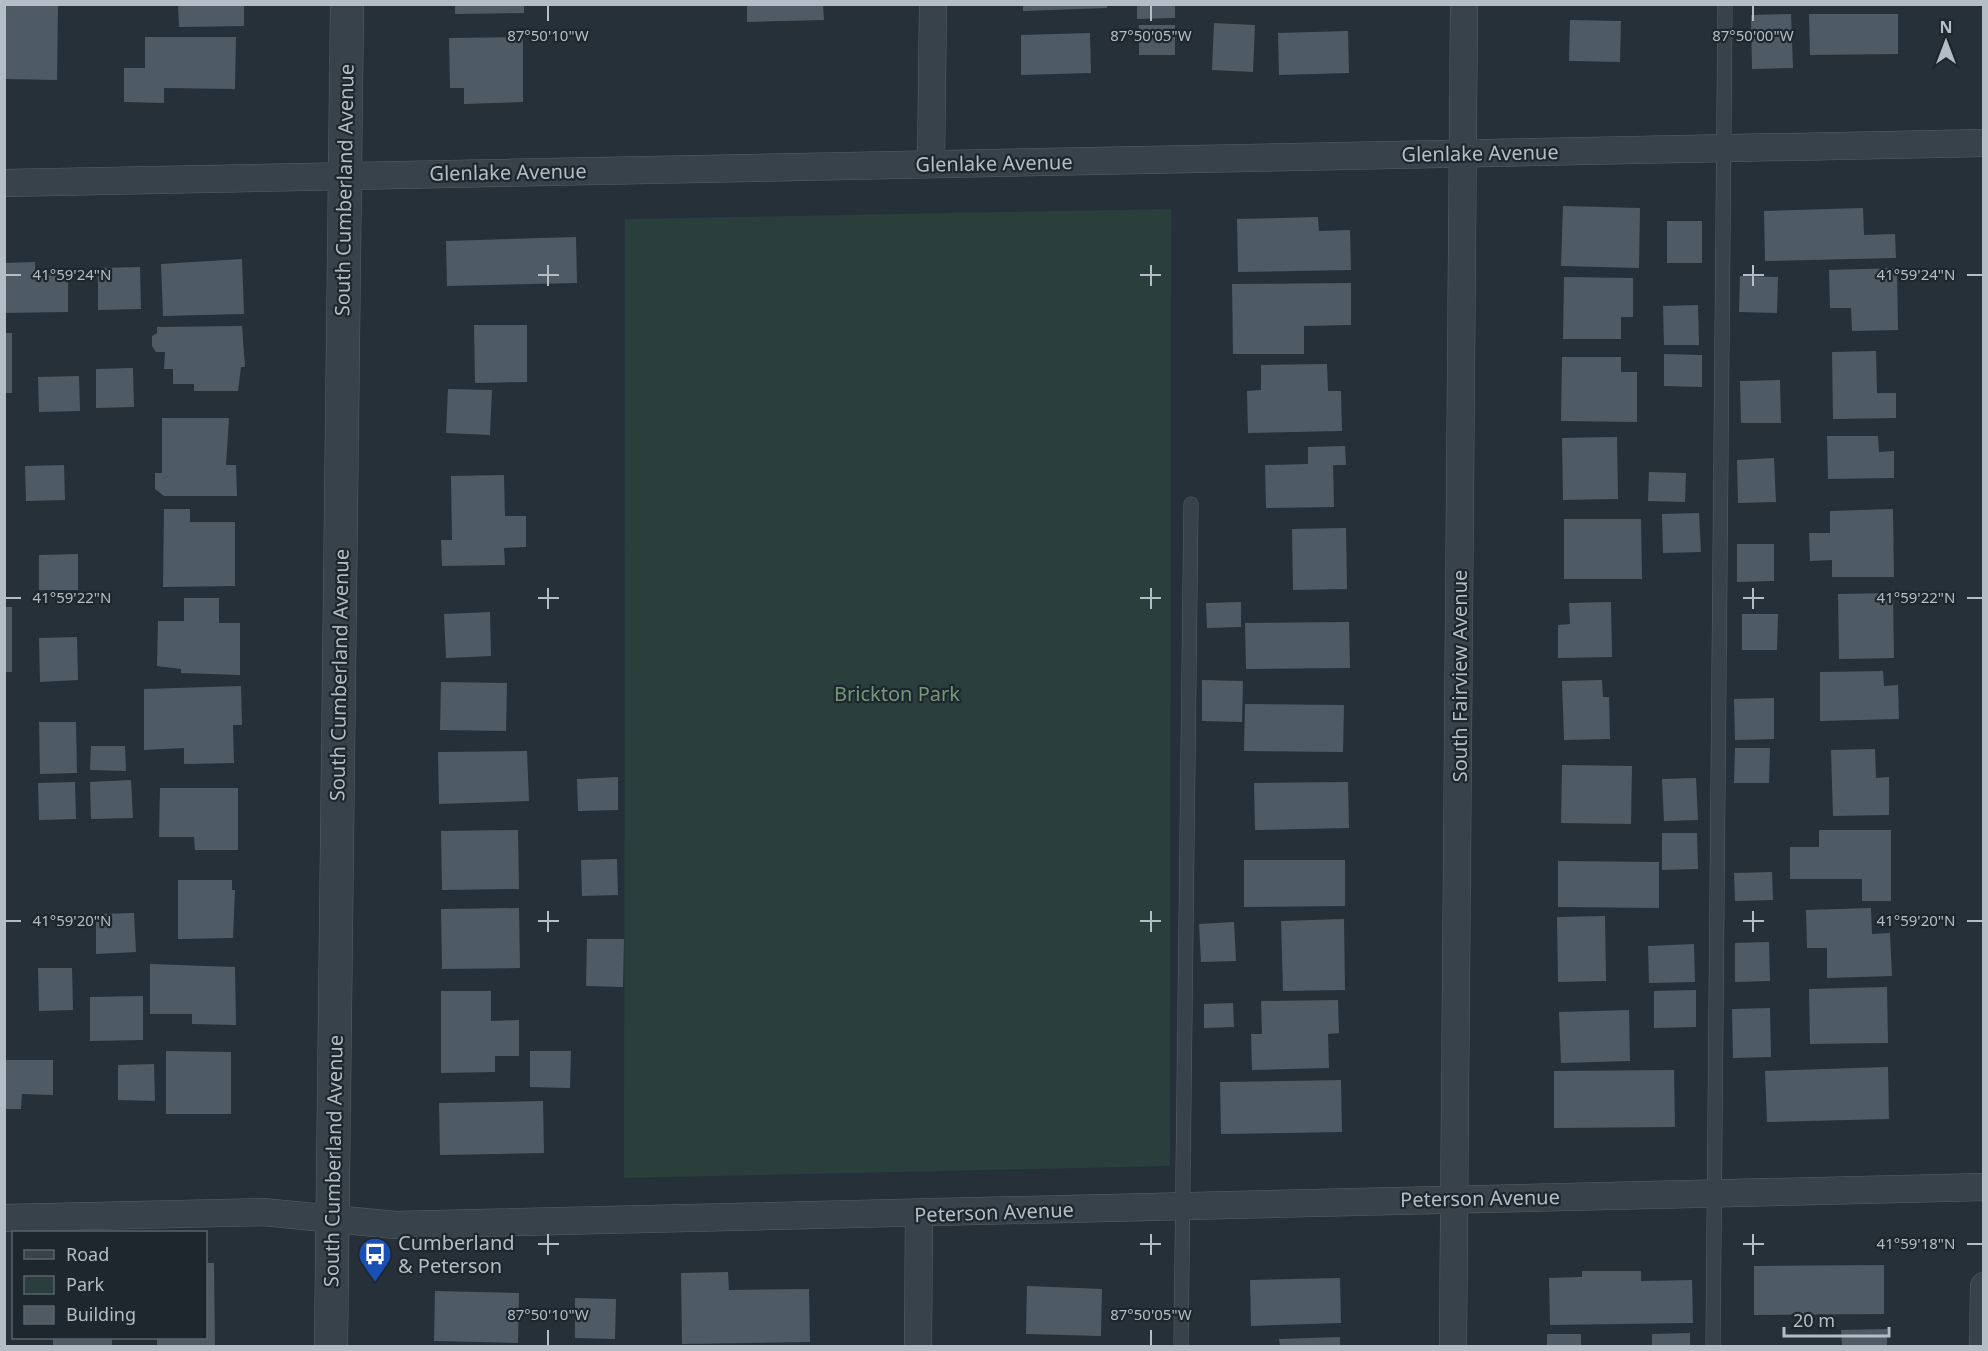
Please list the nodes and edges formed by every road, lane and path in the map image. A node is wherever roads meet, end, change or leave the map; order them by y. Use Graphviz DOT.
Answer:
graph roads {
  1 [pos="347,4"];
  2 [pos="933,4"];
  3 [pos="1464,4"];
  4 [pos="1725,4"];
  5 [pos="1983,143"];
  6 [pos="1725,148"];
  7 [pos="1463,154"];
  8 [pos="931,164"];
  9 [pos="344,176"];
  10 [pos="4,183"];
  11 [pos="1191,504"];
  12 [pos="1983,1187"];
  13 [pos="1715,1193"];
  14 [pos="1454,1199"];
  15 [pos="1181,1207"];
  16 [pos="919,1214"];
  17 [pos="4,1218"];
  18 [pos="332,1221"];
  19 [pos="1983,1286"];
  20 [pos="331,1347"];
  21 [pos="918,1347"];
  22 [pos="1180,1347"];
  23 [pos="1453,1347"];
  24 [pos="1713,1347"];
  25 [pos="1983,1347"];
  1 -- 9 [label="street, South Cumberland Avenue"];
  2 -- 8 [label="street"];
  3 -- 7 [label="street, South Fairview Avenue"];
  4 -- 6 [label="lane"];
  5 -- 6 [label="street, Glenlake Avenue"];
  6 -- 7 [label="street, Glenlake Avenue"];
  6 -- 13 [label="lane"];
  7 -- 8 [label="street, Glenlake Avenue"];
  7 -- 14 [label="street, South Fairview Avenue"];
  8 -- 9 [label="street, Glenlake Avenue"];
  9 -- 10 [label="street, Glenlake Avenue"];
  9 -- 18 [label="street, South Cumberland Avenue"];
  11 -- 15 [label="lane"];
  12 -- 13 [label="street, Peterson Avenue"];
  13 -- 14 [label="street, Peterson Avenue"];
  13 -- 24 [label="lane"];
  14 -- 15 [label="street, Peterson Avenue"];
  14 -- 23 [label="street, South Fairview Avenue"];
  15 -- 16 [label="street, Peterson Avenue"];
  15 -- 22 [label="lane"];
  16 -- 18 [label="street, Peterson Avenue"];
  16 -- 21 [label="street"];
  17 -- 18 [label="street, Peterson Avenue"];
  18 -- 20 [label="street, South Cumberland Avenue"];
  19 -- 25 [label="street"];
}
